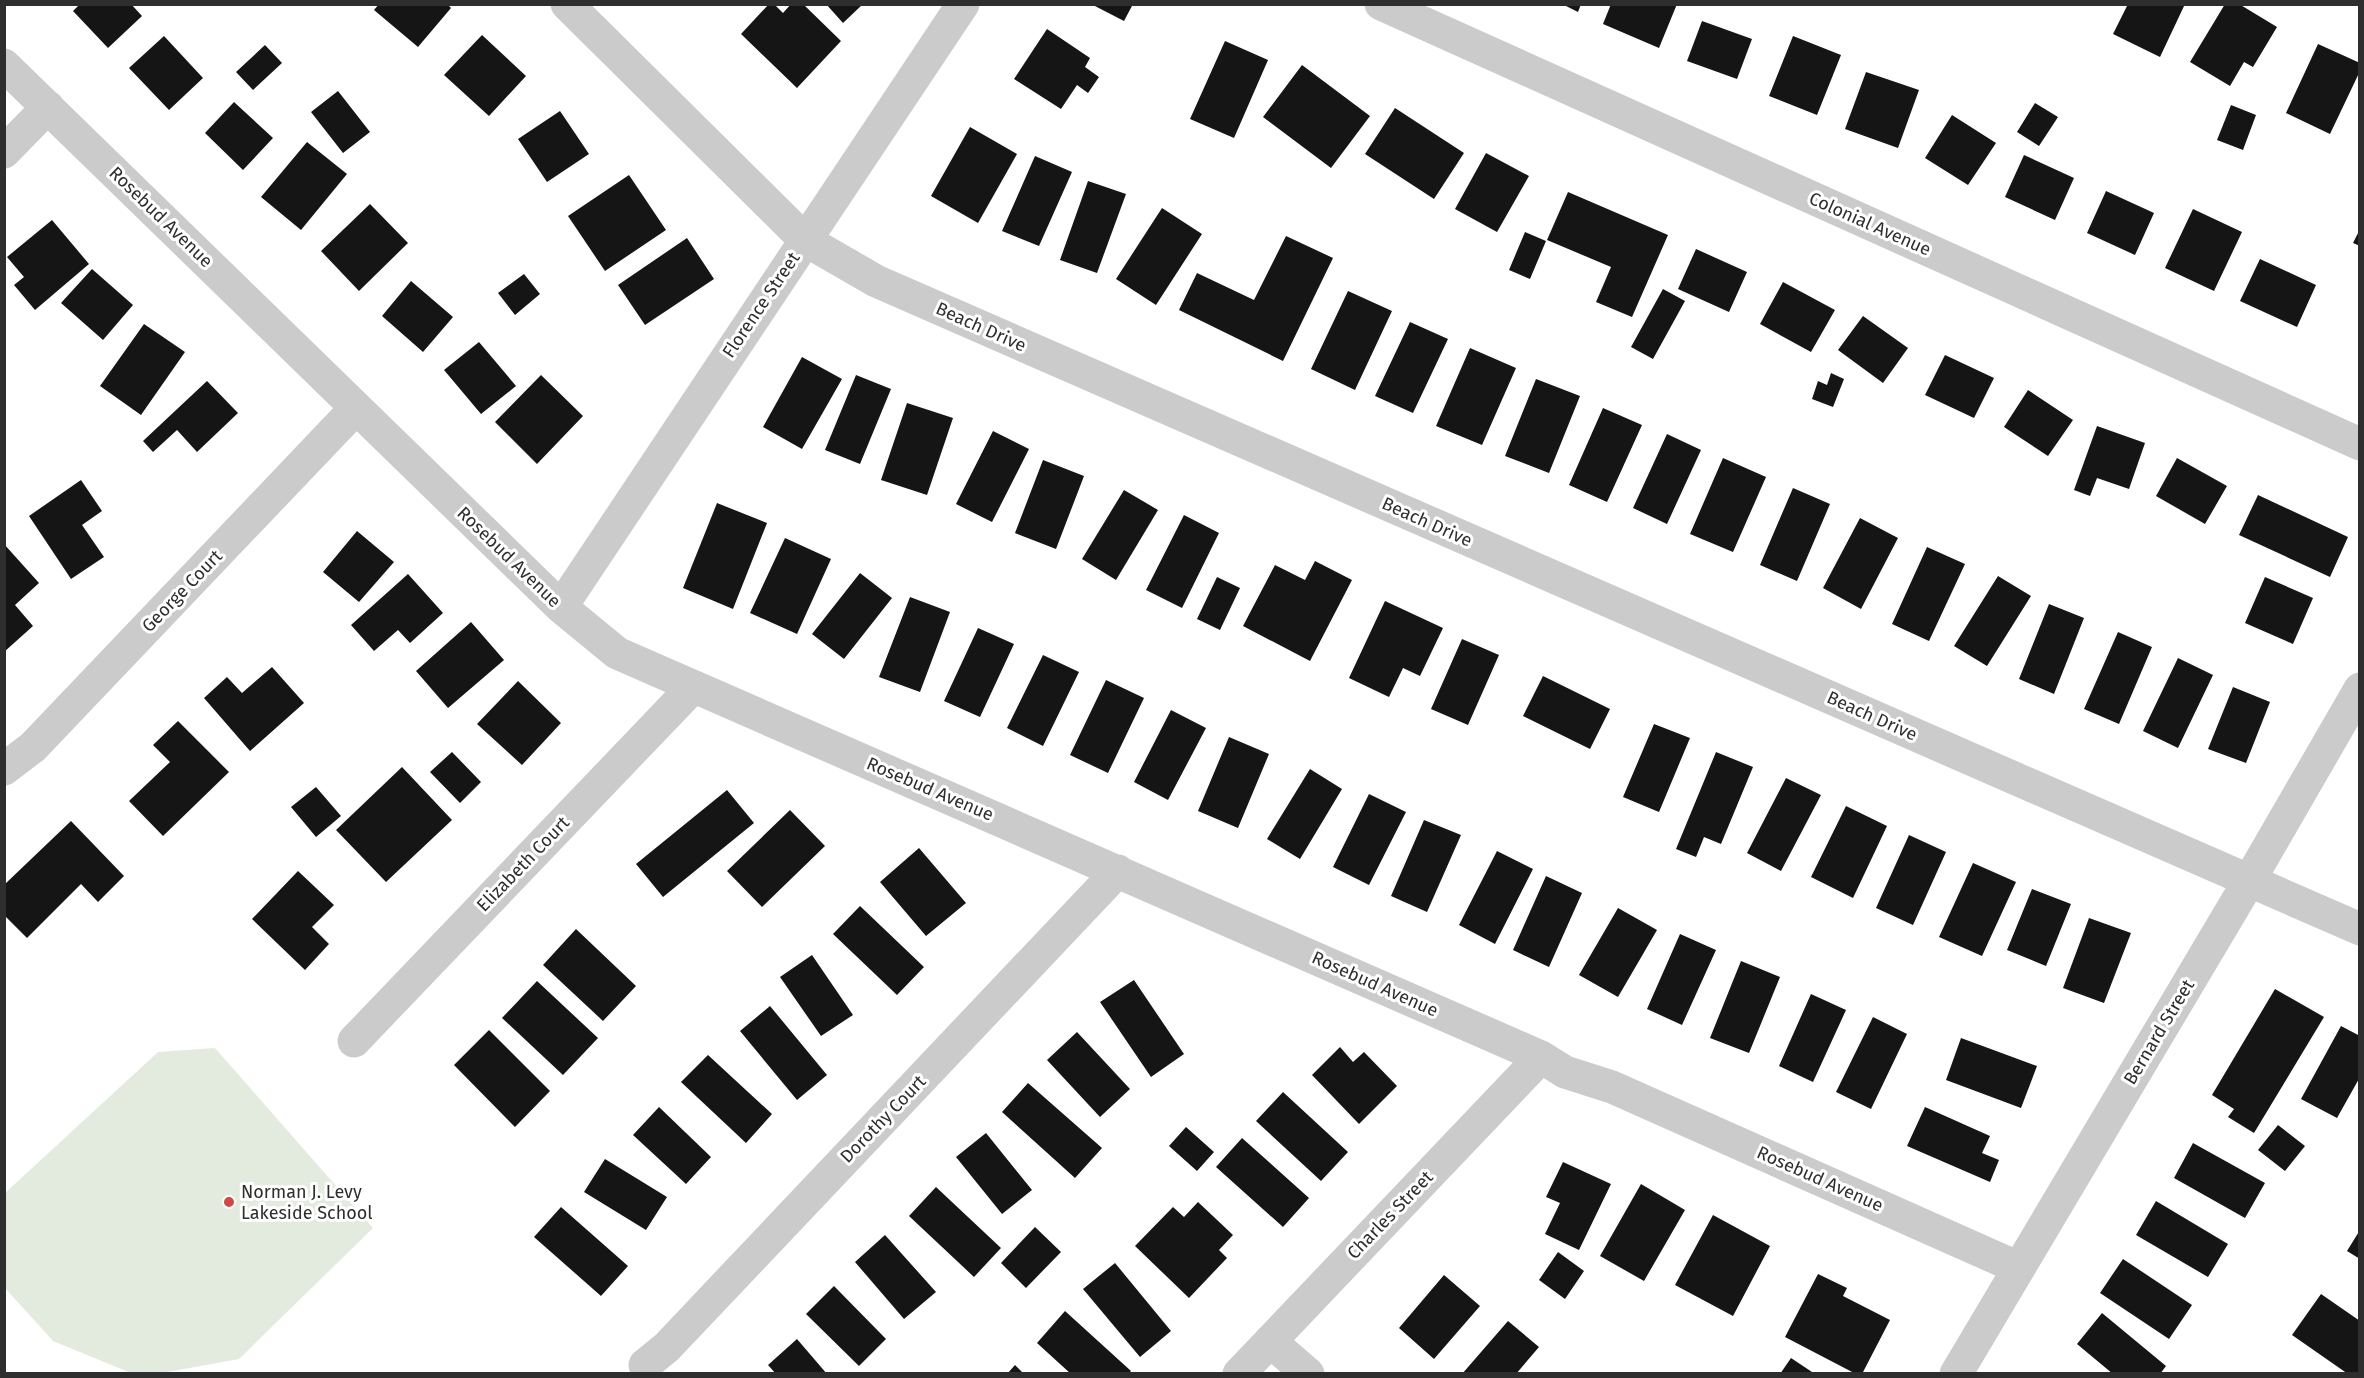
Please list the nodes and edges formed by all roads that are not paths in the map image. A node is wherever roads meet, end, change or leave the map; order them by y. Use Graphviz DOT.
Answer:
graph roads {
  1 [pos="567,4"];
  2 [pos="963,4"];
  3 [pos="1381,4"];
  4 [pos="4,65"];
  5 [pos="48,107"];
  6 [pos="4,152"];
  7 [pos="805,240"];
  8 [pos="356,408"];
  9 [pos="2360,444"];
  10 [pos="561,607"];
  11 [pos="693,687"];
  12 [pos="2360,689"];
  13 [pos="4,769"];
  14 [pos="1118,871"];
  15 [pos="2249,881"];
  16 [pos="2360,929"];
  17 [pos="354,1041"];
  18 [pos="1541,1057"];
  19 [pos="2019,1268"];
  20 [pos="1270,1341"];
  21 [pos="645,1365"];
  22 [pos="1239,1374"];
  23 [pos="1308,1374"];
  24 [pos="1956,1374"];
  1 -- 7 [label="street, Beach Drive"];
  2 -- 7 [label="street, Florence Street"];
  3 -- 9 [label="street, Colonial Avenue"];
  4 -- 5 [label="street, Rosebud Avenue"];
  5 -- 6 [label="street"];
  5 -- 8 [label="street, Rosebud Avenue"];
  7 -- 10 [label="street, Florence Street"];
  7 -- 15 [label="street, Beach Drive"];
  8 -- 10 [label="street, Rosebud Avenue"];
  8 -- 13 [label="street, George Court"];
  10 -- 11 [label="street, Rosebud Avenue"];
  11 -- 14 [label="street, Rosebud Avenue"];
  11 -- 17 [label="street, Elizabeth Court"];
  12 -- 15 [label="street, Bernard Street"];
  14 -- 18 [label="street, Rosebud Avenue"];
  14 -- 21 [label="street, Dorothy Court"];
  15 -- 16 [label="street, Beach Drive"];
  15 -- 19 [label="street, Bernard Street"];
  18 -- 19 [label="street, Rosebud Avenue"];
  18 -- 20 [label="street, Charles Street"];
  19 -- 24 [label="street, Bernard Street"];
  20 -- 22 [label="street, Charles Street"];
  20 -- 23 [label="street"];
}
